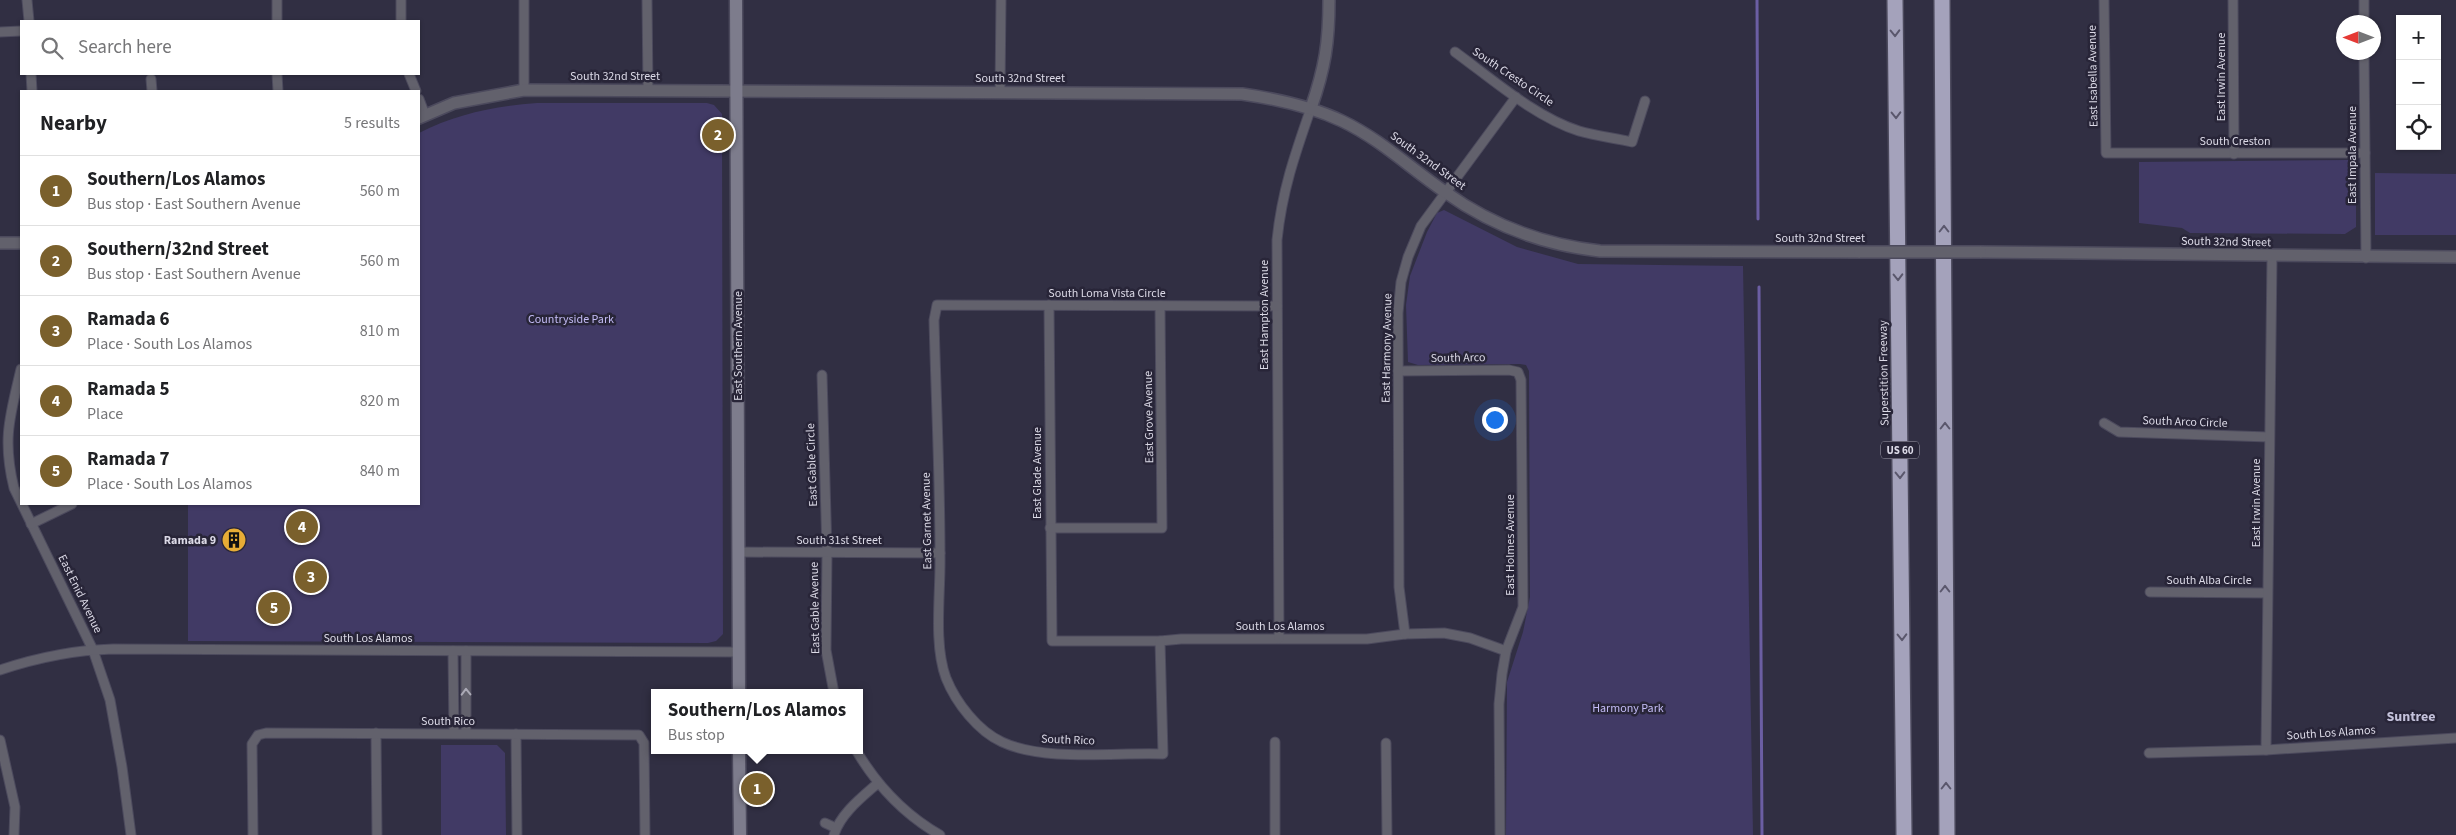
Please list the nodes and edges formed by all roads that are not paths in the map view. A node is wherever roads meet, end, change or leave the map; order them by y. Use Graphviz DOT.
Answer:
graph roads {
  1 [pos="27,0"];
  2 [pos="277,0"];
  3 [pos="401,0"];
  4 [pos="524,0"];
  5 [pos="647,0"];
  6 [pos="736,0"];
  7 [pos="1001,0"];
  8 [pos="1330,0"];
  9 [pos="1895,0"];
  10 [pos="1942,0"];
  11 [pos="1951,0"];
  12 [pos="2104,0"];
  13 [pos="2233,0"];
  14 [pos="2364,0"];
  15 [pos="2364,15"];
  16 [pos="29,20"];
  17 [pos="277,20"];
  18 [pos="401,20"];
  19 [pos="20,31"];
  20 [pos="0,32"];
  21 [pos="1455,52"];
  22 [pos="2364,60"];
  23 [pos="32,75"];
  24 [pos="278,75"];
  25 [pos="409,75"];
  26 [pos="151,79"];
  27 [pos="648,89"];
  28 [pos="32,90"];
  29 [pos="152,90"];
  30 [pos="278,90"];
  31 [pos="416,90"];
  32 [pos="524,90"];
  33 [pos="736,90"];
  34 [pos="1000,92"];
  35 [pos="1516,97"];
  36 [pos="1645,101"];
  37 [pos="1311,108"];
  38 [pos="422,117"];
  39 [pos="1943,131"];
  40 [pos="2106,153"];
  41 [pos="2365,153"];
  42 [pos="2234,154"];
  43 [pos="1445,192"];
  44 [pos="0,243"];
  45 [pos="20,243"];
  46 [pos="2272,257"];
  47 [pos="2456,257"];
  48 [pos="2366,258"];
  49 [pos="936,305"];
  50 [pos="1049,305"];
  51 [pos="1160,306"];
  52 [pos="1277,306"];
  53 [pos="1398,371"];
  54 [pos="1518,372"];
  55 [pos="20,373"];
  56 [pos="822,375"];
  57 [pos="2104,423"];
  58 [pos="2269,437"];
  59 [pos="20,501"];
  60 [pos="22,505"];
  61 [pos="70,505"];
  62 [pos="31,524"];
  63 [pos="1050,528"];
  64 [pos="738,552"];
  65 [pos="827,553"];
  66 [pos="940,553"];
  67 [pos="2150,592"];
  68 [pos="2268,593"];
  69 [pos="1405,634"];
  70 [pos="1279,638"];
  71 [pos="1052,641"];
  72 [pos="1160,641"];
  73 [pos="93,650"];
  74 [pos="453,651"];
  75 [pos="466,651"];
  76 [pos="1506,651"];
  77 [pos="739,652"];
  78 [pos="0,670"];
  79 [pos="739,689"];
  80 [pos="833,689"];
  81 [pos="979,725"];
  82 [pos="376,733"];
  83 [pos="454,733"];
  84 [pos="466,733"];
  85 [pos="516,734"];
  86 [pos="2456,738"];
  87 [pos="0,740"];
  88 [pos="1276,742"];
  89 [pos="1386,743"];
  90 [pos="2266,750"];
  91 [pos="2149,753"];
  92 [pos="739,754"];
  93 [pos="859,754"];
  94 [pos="878,783"];
  95 [pos="825,823"];
  96 [pos="835,831"];
  97 [pos="14,835"];
  98 [pos="131,835"];
  99 [pos="252,835"];
  100 [pos="377,835"];
  101 [pos="517,835"];
  102 [pos="644,835"];
  103 [pos="740,835"];
  104 [pos="940,835"];
  105 [pos="1275,835"];
  106 [pos="1387,835"];
  107 [pos="1500,835"];
  108 [pos="1904,835"];
  109 [pos="1947,835"];
  1 -- 16 [label="street"];
  2 -- 17 [label="street"];
  3 -- 18 [label="street"];
  4 -- 32 [label="street"];
  5 -- 27 [label="street"];
  6 -- 33 [label="main road, East Southern Avenue"];
  7 -- 34 [label="street"];
  8 -- 37 [label="street, East Hampton Avenue"];
  9 -- 108 [label="highway, Superstition Freeway / US 60, one-way"];
  10 -- 39 [label="highway"];
  11 -- 39 [label="highway"];
  12 -- 40 [label="street, East Isabella Avenue"];
  13 -- 42 [label="street, East Irwin Avenue"];
  14 -- 15 [label="street"];
  19 -- 20 [label="street"];
  21 -- 35 [label="street, South Cresto Circle"];
  22 -- 41 [label="street, East Impala Avenue"];
  23 -- 28 [label="street"];
  24 -- 30 [label="street"];
  25 -- 31 [label="street"];
  26 -- 29 [label="street"];
  27 -- 32 [label="street, South 32nd Street"];
  27 -- 33 [label="street, South 32nd Street"];
  32 -- 38 [label="street, South 32nd Street"];
  33 -- 34 [label="street, South 32nd Street"];
  33 -- 64 [label="main road, East Southern Avenue"];
  34 -- 37 [label="street, South 32nd Street"];
  35 -- 36 [label="street, South Cresto Circle"];
  35 -- 43 [label="street, East Harmony Avenue"];
  37 -- 43 [label="street, South 32nd Street"];
  37 -- 52 [label="street, East Hampton Avenue"];
  109 -- 39 [label="highway, one-way"];
  40 -- 42 [label="street, South Creston"];
  41 -- 42 [label="street, South Creston"];
  41 -- 48 [label="street, East Impala Avenue"];
  43 -- 46 [label="street, South 32nd Street, bridge"];
  43 -- 53 [label="street, East Harmony Avenue"];
  44 -- 45 [label="street"];
  46 -- 48 [label="street, South 32nd Street"];
  46 -- 58 [label="street, East Irwin Avenue"];
  47 -- 48 [label="street, South 32nd Street"];
  49 -- 50 [label="street, South Loma Vista Circle"];
  49 -- 66 [label="street, East Garnet Avenue"];
  50 -- 51 [label="street, South Loma Vista Circle"];
  50 -- 63 [label="street, East Glade Avenue"];
  51 -- 52 [label="street, South Loma Vista Circle"];
  51 -- 63 [label="street, East Grove Avenue"];
  52 -- 70 [label="street, East Hampton Avenue"];
  53 -- 54 [label="street, South Arco"];
  53 -- 69 [label="street, East Harmony Avenue"];
  54 -- 76 [label="street, East Holmes Avenue"];
  55 -- 59 [label="street, East Enid Avenue"];
  56 -- 65 [label="street, East Gable Circle"];
  57 -- 58 [label="street, South Arco Circle"];
  58 -- 68 [label="street, East Irwin Avenue"];
  60 -- 62 [label="street, East Enid Avenue"];
  61 -- 62 [label="street"];
  62 -- 73 [label="street, East Enid Avenue"];
  63 -- 71 [label="street, East Glade Avenue"];
  64 -- 65 [label="street, South 31st Street"];
  64 -- 77 [label="main road, East Southern Avenue"];
  65 -- 66 [label="street, South 31st Street"];
  65 -- 80 [label="street, East Gable Avenue"];
  66 -- 81 [label="street, East Garnet Avenue"];
  67 -- 68 [label="street, South Alba Circle"];
  68 -- 90 [label="street, East Irwin Avenue"];
  69 -- 70 [label="street, South Los Alamos"];
  69 -- 76 [label="street, South Los Alamos"];
  70 -- 72 [label="street, South Los Alamos"];
  71 -- 72 [label="street, South Los Alamos"];
  72 -- 81 [label="street, South Rico"];
  73 -- 74 [label="street, South Los Alamos"];
  73 -- 78 [label="street, South Los Alamos"];
  73 -- 98 [label="street, East Enid Avenue"];
  74 -- 75 [label="street, South Los Alamos"];
  74 -- 83 [label="street"];
  75 -- 77 [label="street, South Los Alamos"];
  84 -- 75 [label="street, one-way"];
  76 -- 107 [label="street, East Holmes Avenue"];
  77 -- 79 [label="main road, East Southern Avenue"];
  82 -- 83 [label="street, South Rico"];
  82 -- 99 [label="street, South Rico"];
  82 -- 100 [label="street"];
  83 -- 84 [label="street, South Rico"];
  84 -- 85 [label="street, South Rico"];
  85 -- 101 [label="street"];
  85 -- 102 [label="street, South Rico"];
  86 -- 90 [label="street, South Los Alamos"];
  87 -- 97 [label="street"];
  88 -- 105 [label="street"];
  89 -- 106 [label="street"];
  90 -- 91 [label="street, South Los Alamos"];
  92 -- 103 [label="main road"];
  93 -- 94 [label="street"];
  94 -- 96 [label="street"];
  94 -- 104 [label="street"];
  95 -- 96 [label="street"];
}
